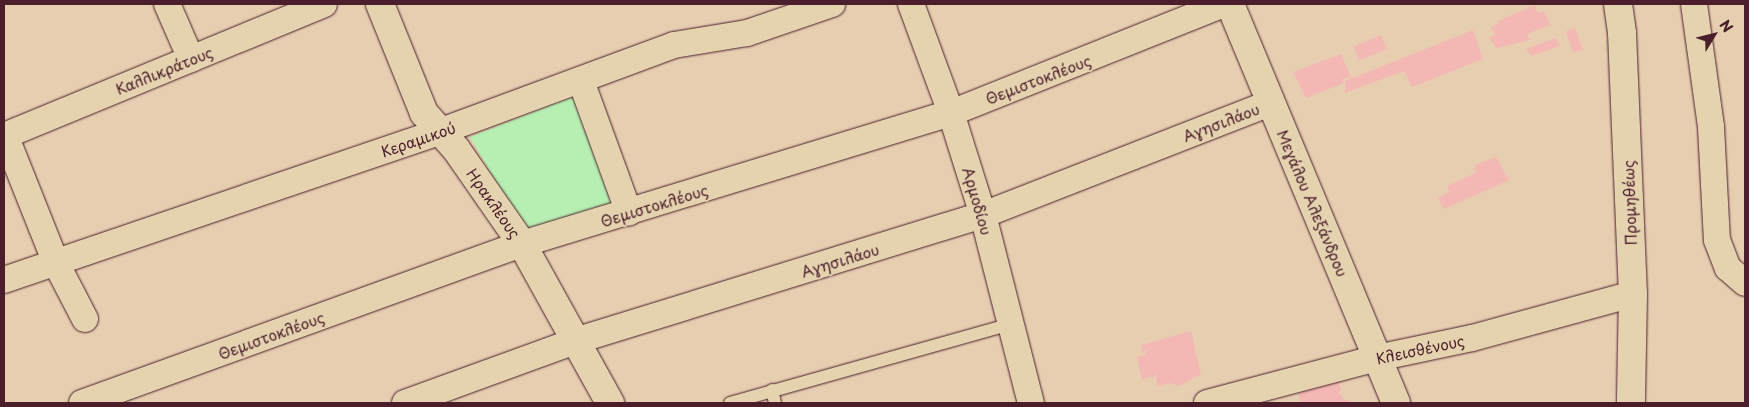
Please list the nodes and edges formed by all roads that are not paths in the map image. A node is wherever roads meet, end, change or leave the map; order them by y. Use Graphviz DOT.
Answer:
graph roads {
  1 [pos="167,4"];
  2 [pos="324,4"];
  3 [pos="380,4"];
  4 [pos="832,4"];
  5 [pos="911,4"];
  6 [pos="1224,4"];
  7 [pos="1230,4"];
  8 [pos="1618,4"];
  9 [pos="1694,4"];
  10 [pos="191,59"];
  11 [pos="581,81"];
  12 [pos="1271,103"];
  13 [pos="951,113"];
  14 [pos="439,132"];
  15 [pos="4,135"];
  16 [pos="629,213"];
  17 [pos="983,216"];
  18 [pos="522,244"];
  19 [pos="56,262"];
  20 [pos="4,280"];
  21 [pos="1745,283"];
  22 [pos="1633,294"];
  23 [pos="85,319"];
  24 [pos="1011,324"];
  25 [pos="576,341"];
  26 [pos="1377,358"];
  27 [pos="772,390"];
  28 [pos="122,397"];
  29 [pos="82,403"];
  30 [pos="405,403"];
  31 [pos="610,403"];
  32 [pos="730,403"];
  33 [pos="775,403"];
  34 [pos="1031,403"];
  35 [pos="1207,403"];
  36 [pos="1396,403"];
  37 [pos="1631,403"];
  1 -- 10 [label="street"];
  2 -- 10 [label="street, Καλλικράτους"];
  3 -- 14 [label="street, Ηρακλέους"];
  4 -- 11 [label="street, Κεραμικού"];
  5 -- 13 [label="street, Αρμοδίου"];
  6 -- 13 [label="street, Θεμιστοκλέους"];
  7 -- 12 [label="street, Μεγάλου Αλεξάνδρου"];
  8 -- 22 [label="street, Προμηθέως"];
  9 -- 21 [label="street"];
  10 -- 15 [label="street, Καλλικράτους"];
  11 -- 14 [label="street, Κεραμικού"];
  11 -- 16 [label="street"];
  12 -- 17 [label="street, Αγησιλάου"];
  12 -- 26 [label="street, Μεγάλου Αλεξάνδρου"];
  13 -- 16 [label="street, Θεμιστοκλέους"];
  13 -- 17 [label="street, Αρμοδίου"];
  14 -- 18 [label="street, Ηρακλέους"];
  14 -- 19 [label="street, Κεραμικού"];
  15 -- 19 [label="street"];
  16 -- 18 [label="street, Θεμιστοκλέους"];
  17 -- 24 [label="street, Αρμοδίου"];
  17 -- 25 [label="street, Αγησιλάου"];
  18 -- 25 [label="street, Ηρακλέους"];
  18 -- 28 [label="street, Θεμιστοκλέους"];
  19 -- 20 [label="street, Κεραμικού"];
  19 -- 23 [label="street"];
  22 -- 26 [label="street, Κλεισθένους"];
  22 -- 37 [label="street, Προμηθέως"];
  24 -- 27 [label="lane"];
  24 -- 34 [label="street, Αρμοδίου"];
  25 -- 30 [label="street, Αγησιλάου"];
  25 -- 31 [label="street, Ηρακλέους"];
  26 -- 35 [label="street, Κλεισθένους"];
  26 -- 36 [label="street, Μεγάλου Αλεξάνδρου"];
  27 -- 32 [label="lane"];
  27 -- 33 [label="lane"];
  28 -- 29 [label="street, Θεμιστοκλέους"];
}
